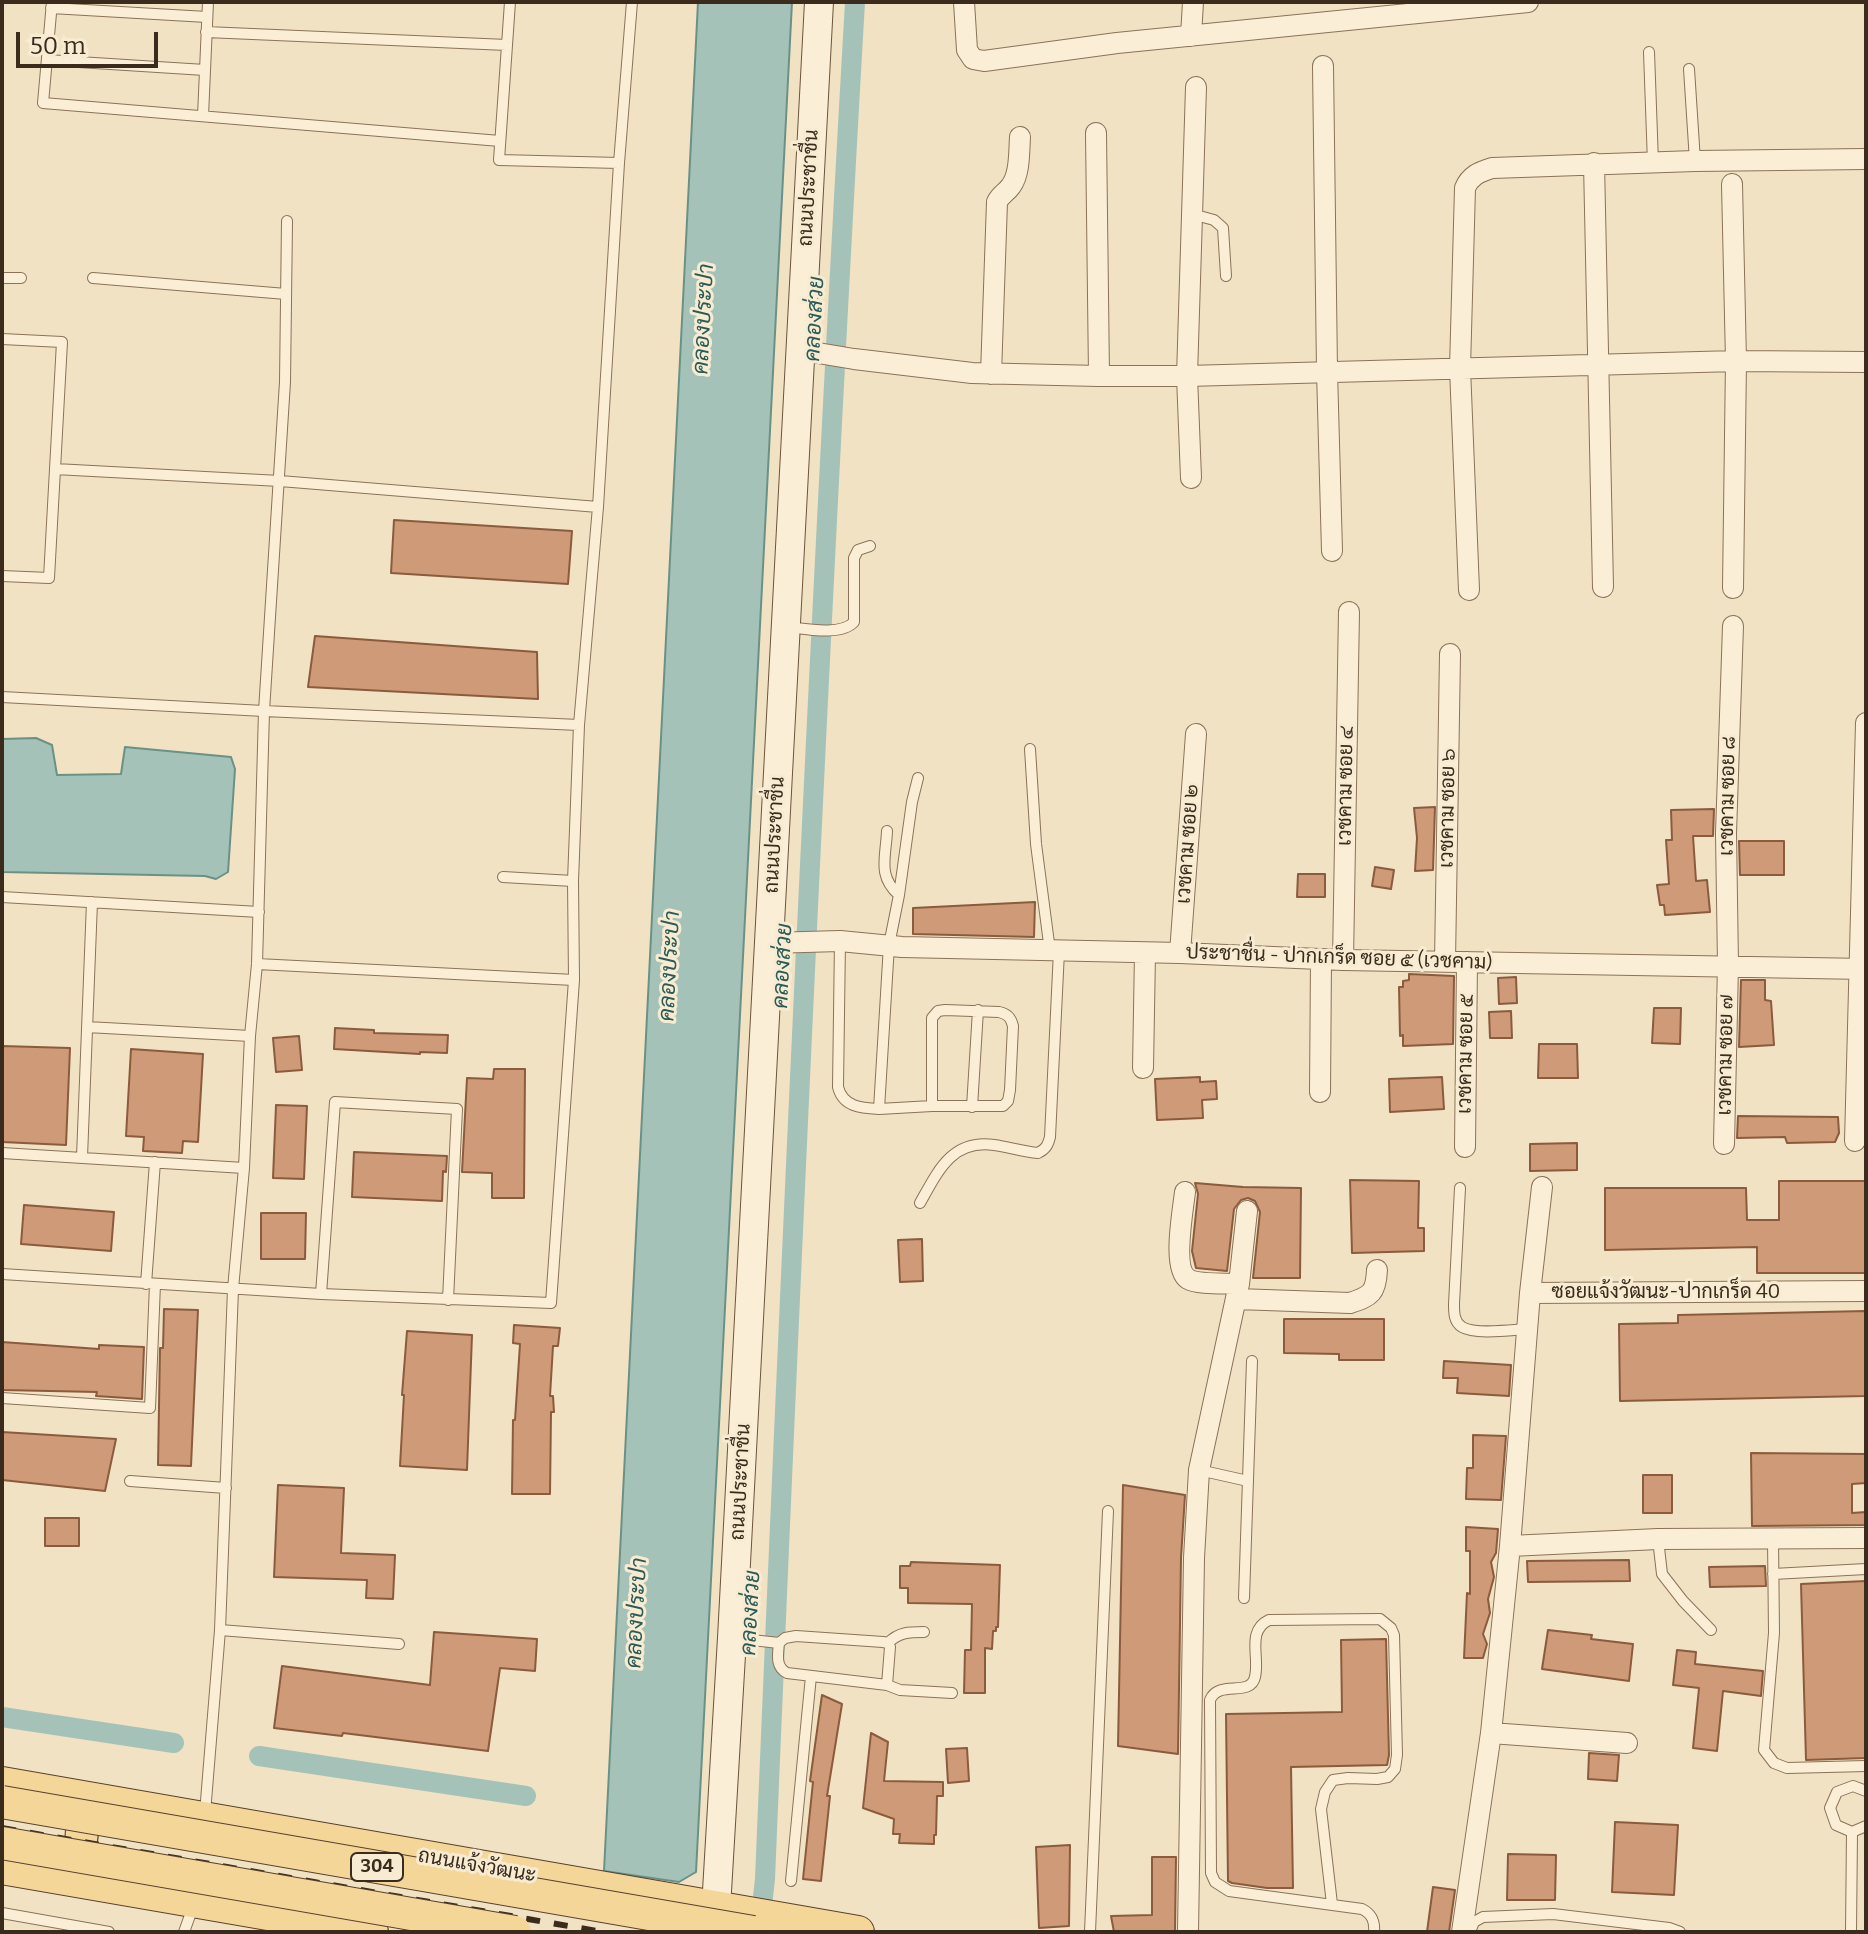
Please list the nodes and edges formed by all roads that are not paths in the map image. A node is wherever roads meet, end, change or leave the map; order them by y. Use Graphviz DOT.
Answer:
graph roads {
  1 [pos="208,2"];
  2 [pos="510,2"];
  3 [pos="632,2"];
  4 [pos="819,2"];
  5 [pos="964,2"];
  6 [pos="1193,2"];
  7 [pos="1528,2"];
  8 [pos="52,5"];
  9 [pos="207,17"];
  10 [pos="206,32"];
  11 [pos="1191,36"];
  12 [pos="507,45"];
  13 [pos="1649,52"];
  14 [pos="47,60"];
  15 [pos="1323,66"];
  16 [pos="1689,69"];
  17 [pos="205,70"];
  18 [pos="1196,87"];
  19 [pos="203,116"];
  20 [pos="1096,133"];
  21 [pos="1020,137"];
  22 [pos="500,141"];
  23 [pos="1866,159"];
  24 [pos="1695,161"];
  25 [pos="619,163"];
  26 [pos="1594,163"];
  27 [pos="1653,163"];
  28 [pos="1732,184"];
  29 [pos="1192,214"];
  30 [pos="287,221"];
  31 [pos="1226,276"];
  32 [pos="2,278"];
  33 [pos="21,278"];
  34 [pos="93,278"];
  35 [pos="286,294"];
  36 [pos="2,339"];
  37 [pos="806,350"];
  38 [pos="1736,361"];
  39 [pos="1866,362"];
  40 [pos="1600,364"];
  41 [pos="1460,368"];
  42 [pos="1327,371"];
  43 [pos="991,374"];
  44 [pos="1099,376"];
  45 [pos="1187,376"];
  46 [pos="55,469"];
  47 [pos="1191,478"];
  48 [pos="280,481"];
  49 [pos="598,507"];
  50 [pos="870,546"];
  51 [pos="1332,551"];
  52 [pos="2,576"];
  53 [pos="1603,587"];
  54 [pos="1733,588"];
  55 [pos="1469,590"];
  56 [pos="1349,612"];
  57 [pos="1733,626"];
  58 [pos="795,628"];
  59 [pos="1450,654"];
  60 [pos="2,697"];
  61 [pos="264,711"];
  62 [pos="1866,723"];
  63 [pos="579,725"];
  64 [pos="1196,734"];
  65 [pos="1030,749"];
  66 [pos="918,778"];
  67 [pos="887,831"];
  68 [pos="503,877"];
  69 [pos="573,881"];
  70 [pos="899,895"];
  71 [pos="2,897"];
  72 [pos="92,902"];
  73 [pos="259,912"];
  74 [pos="840,941"];
  75 [pos="776,943"];
  76 [pos="889,945"];
  77 [pos="1054,951"];
  78 [pos="1145,953"];
  79 [pos="1180,953"];
  80 [pos="1321,959"];
  81 [pos="1343,960"];
  82 [pos="1445,961"];
  83 [pos="1467,962"];
  84 [pos="257,964"];
  85 [pos="1728,965"];
  86 [pos="1863,969"];
  87 [pos="574,980"];
  88 [pos="978,1010"];
  89 [pos="87,1027"];
  90 [pos="250,1036"];
  91 [pos="1143,1068"];
  92 [pos="1320,1092"];
  93 [pos="932,1106"];
  94 [pos="972,1107"];
  95 [pos="879,1109"];
  96 [pos="1855,1141"];
  97 [pos="1724,1144"];
  98 [pos="1465,1147"];
  99 [pos="2,1153"];
  100 [pos="82,1157"];
  101 [pos="155,1162"];
  102 [pos="244,1168"];
  103 [pos="1542,1187"];
  104 [pos="1460,1188"];
  105 [pos="1185,1192"];
  106 [pos="920,1203"];
  107 [pos="1247,1211"];
  108 [pos="1377,1270"];
  109 [pos="2,1274"];
  110 [pos="150,1284"];
  111 [pos="233,1289"];
  112 [pos="1866,1291"];
  113 [pos="1238,1292"];
  114 [pos="1530,1293"];
  115 [pos="321,1294"];
  116 [pos="448,1300"];
  117 [pos="1527,1329"];
  118 [pos="1252,1361"];
  119 [pos="2,1398"];
  120 [pos="1199,1470"];
  121 [pos="130,1481"];
  122 [pos="1248,1481"];
  123 [pos="226,1488"];
  124 [pos="1108,1511"];
  125 [pos="1866,1538"];
  126 [pos="1658,1539"];
  127 [pos="1773,1539"];
  128 [pos="1510,1546"];
  129 [pos="1866,1569"];
  130 [pos="1773,1574"];
  131 [pos="1244,1598"];
  132 [pos="220,1630"];
  133 [pos="1711,1630"];
  134 [pos="924,1632"];
  135 [pos="742,1639"];
  136 [pos="779,1643"];
  137 [pos="888,1643"];
  138 [pos="399,1644"];
  139 [pos="811,1676"];
  140 [pos="887,1685"];
  141 [pos="952,1693"];
  142 [pos="1491,1733"];
  143 [pos="1627,1743"];
  144 [pos="1866,1766"];
  145 [pos="2,1783"];
  146 [pos="48,1791"];
  147 [pos="1866,1791"];
  148 [pos="2,1802"];
  149 [pos="205,1819"];
  150 [pos="1866,1826"];
  151 [pos="1852,1832"];
  152 [pos="2,1843"];
  153 [pos="370,1848"];
  154 [pos="11,1870"];
  155 [pos="791,1881"];
  156 [pos="195,1902"];
  157 [pos="1332,1904"];
  158 [pos="2,1913"];
  159 [pos="747,1918"];
  160 [pos="360,1930"];
  161 [pos="109,1932"];
  162 [pos="184,1932"];
  163 [pos="515,1932"];
  164 [pos="858,1932"];
  165 [pos="1090,1932"];
  166 [pos="1188,1932"];
  167 [pos="1374,1932"];
  168 [pos="1462,1932"];
  169 [pos="1470,1932"];
  170 [pos="1680,1932"];
  171 [pos="1851,1932"];
  1 -- 9 [label="lane"];
  2 -- 12 [label="lane"];
  3 -- 25 [label="lane"];
  4 -- 37 [label="main road, ถนนประชาชื่น"];
  5 -- 11 [label="street"];
  6 -- 11 [label="street"];
  7 -- 11 [label="street"];
  8 -- 9 [label="lane"];
  8 -- 14 [label="lane"];
  9 -- 10 [label="lane"];
  10 -- 12 [label="lane"];
  10 -- 17 [label="lane"];
  12 -- 22 [label="lane"];
  13 -- 27 [label="lane"];
  14 -- 17 [label="lane"];
  14 -- 19 [label="lane"];
  15 -- 42 [label="street"];
  16 -- 24 [label="lane"];
  17 -- 19 [label="lane"];
  18 -- 29 [label="street"];
  19 -- 22 [label="lane"];
  20 -- 44 [label="street"];
  21 -- 43 [label="street"];
  22 -- 25 [label="lane"];
  23 -- 24 [label="street"];
  24 -- 27 [label="street"];
  25 -- 49 [label="lane"];
  26 -- 27 [label="street"];
  26 -- 40 [label="street"];
  26 -- 41 [label="street"];
  28 -- 38 [label="street"];
  29 -- 31 [label="lane"];
  29 -- 45 [label="street"];
  30 -- 35 [label="lane"];
  32 -- 33 [label="lane"];
  34 -- 35 [label="lane"];
  35 -- 48 [label="lane"];
  36 -- 46 [label="lane"];
  37 -- 43 [label="street"];
  37 -- 58 [label="main road, ถนนประชาชื่น"];
  38 -- 39 [label="street"];
  38 -- 40 [label="street"];
  38 -- 54 [label="street"];
  40 -- 41 [label="street"];
  40 -- 53 [label="street"];
  41 -- 42 [label="street"];
  41 -- 55 [label="street"];
  42 -- 45 [label="street"];
  42 -- 51 [label="street"];
  43 -- 44 [label="street"];
  44 -- 45 [label="street"];
  45 -- 47 [label="street"];
  46 -- 48 [label="lane"];
  46 -- 52 [label="lane"];
  48 -- 49 [label="lane"];
  48 -- 61 [label="lane"];
  49 -- 63 [label="lane"];
  50 -- 58 [label="lane"];
  56 -- 81 [label="street, เวชคาม ซอย ๔"];
  57 -- 85 [label="street, เวชคาม ซอย ๘"];
  58 -- 75 [label="main road, ถนนประชาชื่น"];
  59 -- 82 [label="street, เวชคาม ซอย ๖"];
  60 -- 61 [label="lane"];
  61 -- 63 [label="lane"];
  61 -- 73 [label="lane"];
  62 -- 86 [label="street"];
  63 -- 69 [label="lane"];
  64 -- 79 [label="street, เวชคาม ซอย ๒"];
  65 -- 77 [label="lane"];
  66 -- 70 [label="lane"];
  67 -- 70 [label="lane"];
  68 -- 69 [label="lane"];
  69 -- 87 [label="lane"];
  70 -- 76 [label="lane"];
  71 -- 72 [label="lane"];
  72 -- 73 [label="lane"];
  72 -- 89 [label="lane"];
  73 -- 84 [label="lane"];
  74 -- 75 [label="street, ประชาชื่น - ปากเกร็ด ซอย ๕ (เวชคาม)"];
  74 -- 76 [label="street, ประชาชื่น - ปากเกร็ด ซอย ๕ (เวชคาม)"];
  74 -- 95 [label="lane"];
  75 -- 135 [label="main road, ถนนประชาชื่น"];
  76 -- 77 [label="street, ประชาชื่น - ปากเกร็ด ซอย ๕ (เวชคาม)"];
  76 -- 95 [label="lane"];
  77 -- 78 [label="street, ประชาชื่น - ปากเกร็ด ซอย ๕ (เวชคาม)"];
  77 -- 106 [label="lane"];
  78 -- 79 [label="street, ประชาชื่น - ปากเกร็ด ซอย ๕ (เวชคาม)"];
  78 -- 91 [label="street"];
  79 -- 80 [label="street, ประชาชื่น - ปากเกร็ด ซอย ๕ (เวชคาม)"];
  80 -- 81 [label="street, ประชาชื่น - ปากเกร็ด ซอย ๕ (เวชคาม)"];
  80 -- 92 [label="street"];
  81 -- 82 [label="street, ประชาชื่น - ปากเกร็ด ซอย ๕ (เวชคาม)"];
  82 -- 83 [label="street, ประชาชื่น - ปากเกร็ด ซอย ๕ (เวชคาม)"];
  83 -- 85 [label="street, ประชาชื่น - ปากเกร็ด ซอย ๕ (เวชคาม)"];
  83 -- 98 [label="street, เวชคาม ซอย ๕"];
  84 -- 87 [label="lane"];
  84 -- 90 [label="lane"];
  85 -- 86 [label="street, ประชาชื่น - ปากเกร็ด ซอย ๕ (เวชคาม)"];
  85 -- 97 [label="street, เวชคาม ซอย ๗"];
  86 -- 96 [label="street"];
  87 -- 116 [label="lane"];
  88 -- 93 [label="lane"];
  88 -- 94 [label="lane"];
  88 -- 94 [label="lane"];
  89 -- 90 [label="lane"];
  89 -- 100 [label="lane"];
  90 -- 102 [label="lane"];
  93 -- 94 [label="lane"];
  93 -- 95 [label="lane"];
  99 -- 100 [label="lane"];
  100 -- 101 [label="lane"];
  101 -- 102 [label="lane"];
  101 -- 110 [label="lane"];
  102 -- 111 [label="lane"];
  103 -- 114 [label="street"];
  104 -- 117 [label="lane"];
  105 -- 113 [label="street"];
  107 -- 113 [label="street"];
  108 -- 113 [label="street"];
  109 -- 110 [label="lane"];
  110 -- 111 [label="lane"];
  110 -- 119 [label="lane"];
  111 -- 115 [label="lane"];
  111 -- 123 [label="lane"];
  112 -- 114 [label="street, ซอยแจ้งวัฒนะ-ปากเกร็ด 40"];
  113 -- 120 [label="street"];
  114 -- 117 [label="street, ซอยแจ้งวัฒนะ-ปากเกร็ด 40"];
  115 -- 116 [label="lane"];
  115 -- 116 [label="lane"];
  117 -- 128 [label="street, ซอยแจ้งวัฒนะ-ปากเกร็ด 40"];
  118 -- 122 [label="lane"];
  120 -- 122 [label="lane"];
  120 -- 166 [label="street"];
  121 -- 123 [label="lane"];
  122 -- 131 [label="lane"];
  123 -- 132 [label="lane"];
  124 -- 165 [label="lane"];
  125 -- 127 [label="street"];
  126 -- 127 [label="street"];
  126 -- 128 [label="street"];
  126 -- 133 [label="lane"];
  127 -- 130 [label="lane"];
  128 -- 142 [label="street, ซอยแจ้งวัฒนะ-ปากเกร็ด 40"];
  129 -- 130 [label="lane"];
  130 -- 144 [label="lane"];
  132 -- 138 [label="lane"];
  132 -- 149 [label="lane"];
  134 -- 137 [label="lane"];
  135 -- 136 [label="lane"];
  135 -- 159 [label="main road, ถนนประชาชื่น"];
  136 -- 137 [label="lane"];
  136 -- 139 [label="lane"];
  137 -- 140 [label="lane"];
  139 -- 140 [label="lane"];
  139 -- 155 [label="lane"];
  140 -- 141 [label="lane"];
  142 -- 143 [label="street"];
  142 -- 168 [label="street, ซอยแจ้งวัฒนะ-ปากเกร็ด 40"];
  145 -- 146 [label="main road, ถนนแจ้งวัฒนะ / 304"];
  146 -- 149 [label="main road, ถนนแจ้งวัฒนะ / 304"];
  146 -- 154 [label="main road"];
  147 -- 151 [label="lane"];
  148 -- 159 [label="main road, ถนนแจ้งวัฒนะ / 304, bridge"];
  149 -- 153 [label="main road, ถนนแจ้งวัฒนะ / 304"];
  150 -- 151 [label="lane"];
  151 -- 171 [label="lane"];
  152 -- 163 [label="main road, 304, bridge"];
  153 -- 159 [label="main road, ถนนแจ้งวัฒนะ / 304"];
  153 -- 160 [label="main road"];
  154 -- 156 [label="main road"];
  156 -- 160 [label="main road"];
  156 -- 162 [label="lane"];
  157 -- 157 [label="lane"];
  157 -- 167 [label="lane"];
  158 -- 161 [label="lane"];
  159 -- 164 [label="main road, ถนนแจ้งวัฒนะ / 304"];
  169 -- 170 [label="lane"];
}
